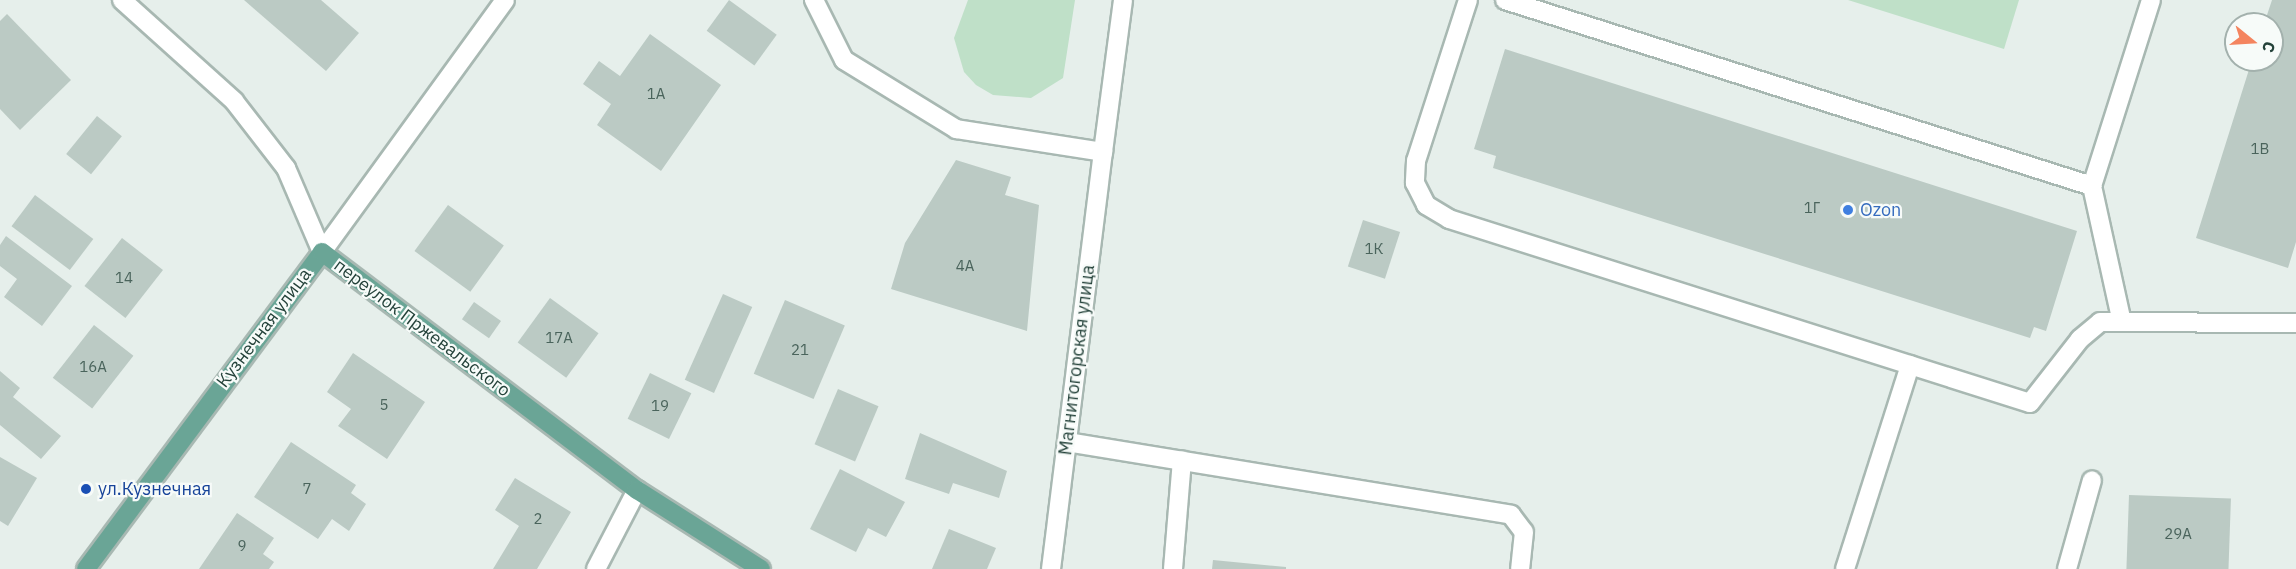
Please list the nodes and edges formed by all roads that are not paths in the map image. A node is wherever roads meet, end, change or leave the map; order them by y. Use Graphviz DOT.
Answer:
graph roads {
  1 [pos="122,0"];
  2 [pos="505,0"];
  3 [pos="814,0"];
  4 [pos="1123,0"];
  5 [pos="1468,0"];
  6 [pos="1505,0"];
  7 [pos="2151,0"];
  8 [pos="1104,152"];
  9 [pos="2092,186"];
  10 [pos="322,252"];
  11 [pos="2121,318"];
  12 [pos="2296,323"];
  13 [pos="1910,365"];
  14 [pos="1067,442"];
  15 [pos="1182,460"];
  16 [pos="2092,480"];
  17 [pos="637,490"];
  18 [pos="86,569"];
  19 [pos="596,569"];
  20 [pos="761,569"];
  21 [pos="1051,569"];
  22 [pos="1173,569"];
  23 [pos="1520,569"];
  24 [pos="1845,569"];
  25 [pos="2067,569"];
  1 -- 10 [label="street, переулок Пржевальского"];
  2 -- 10 [label="street, Кузнечная улица"];
  3 -- 8 [label="street"];
  4 -- 8 [label="street, Магнитогорская улица"];
  5 -- 13 [label="street"];
  6 -- 9 [label="street"];
  7 -- 9 [label="street"];
  8 -- 14 [label="street, Магнитогорская улица"];
  9 -- 11 [label="street"];
  10 -- 17 [label="main road, переулок Пржевальского"];
  10 -- 18 [label="main road, Кузнечная улица"];
  11 -- 12 [label="street"];
  11 -- 13 [label="street"];
  13 -- 24 [label="street"];
  14 -- 15 [label="street"];
  14 -- 21 [label="street, Магнитогорская улица"];
  15 -- 22 [label="street"];
  15 -- 23 [label="street"];
  16 -- 25 [label="street"];
  17 -- 19 [label="street"];
  17 -- 20 [label="main road, переулок Пржевальского"];
}
